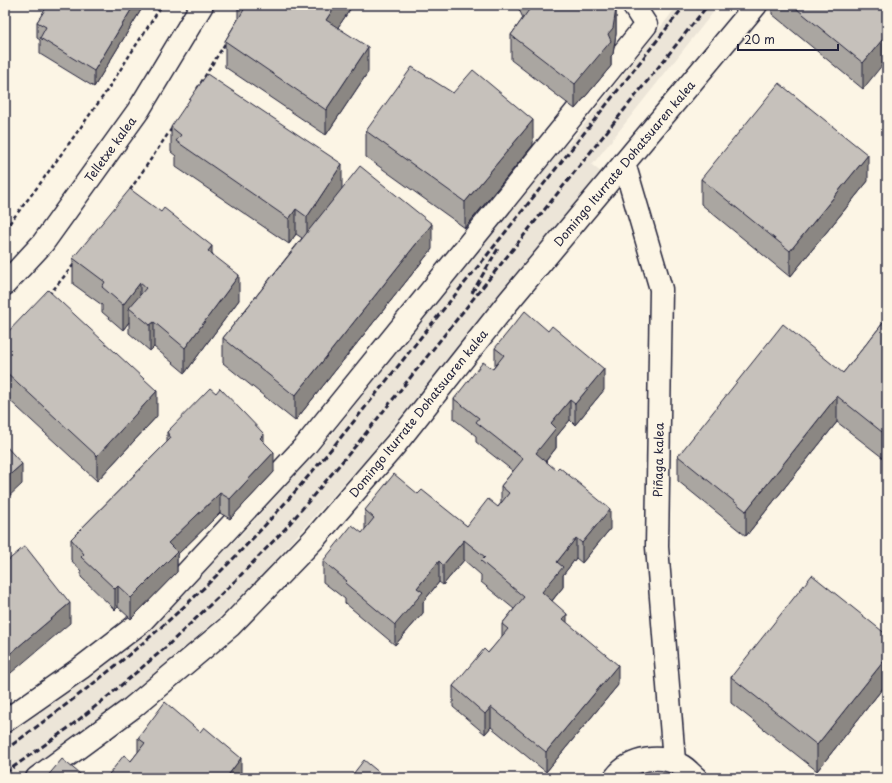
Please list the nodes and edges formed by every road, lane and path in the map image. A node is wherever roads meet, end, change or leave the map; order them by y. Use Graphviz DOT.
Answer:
graph roads {
  1 [pos="162,5"];
  2 [pos="202,5"];
  3 [pos="633,5"];
  4 [pos="756,5"];
  5 [pos="229,37"];
  6 [pos="193,95"];
  7 [pos="176,122"];
  8 [pos="624,163"];
  9 [pos="128,192"];
  10 [pos="5,229"];
  11 [pos="75,262"];
  12 [pos="5,284"];
  13 [pos="47,298"];
  14 [pos="5,721"];
  15 [pos="674,762"];
  16 [pos="37,778"];
  17 [pos="615,778"];
  18 [pos="696,778"];
  1 -- 10 [label="path"];
  2 -- 12 [label="street, Telletxe kalea"];
  3 -- 14 [label="street"];
  4 -- 8 [label="street, Domingo Iturrate Dohatsuaren kalea"];
  5 -- 6 [label="path"];
  7 -- 9 [label="path"];
  8 -- 15 [label="street, Piñaga kalea"];
  8 -- 16 [label="street, Domingo Iturrate Dohatsuaren kalea"];
  11 -- 13 [label="path"];
  15 -- 17 [label="street"];
  15 -- 18 [label="street"];
}
